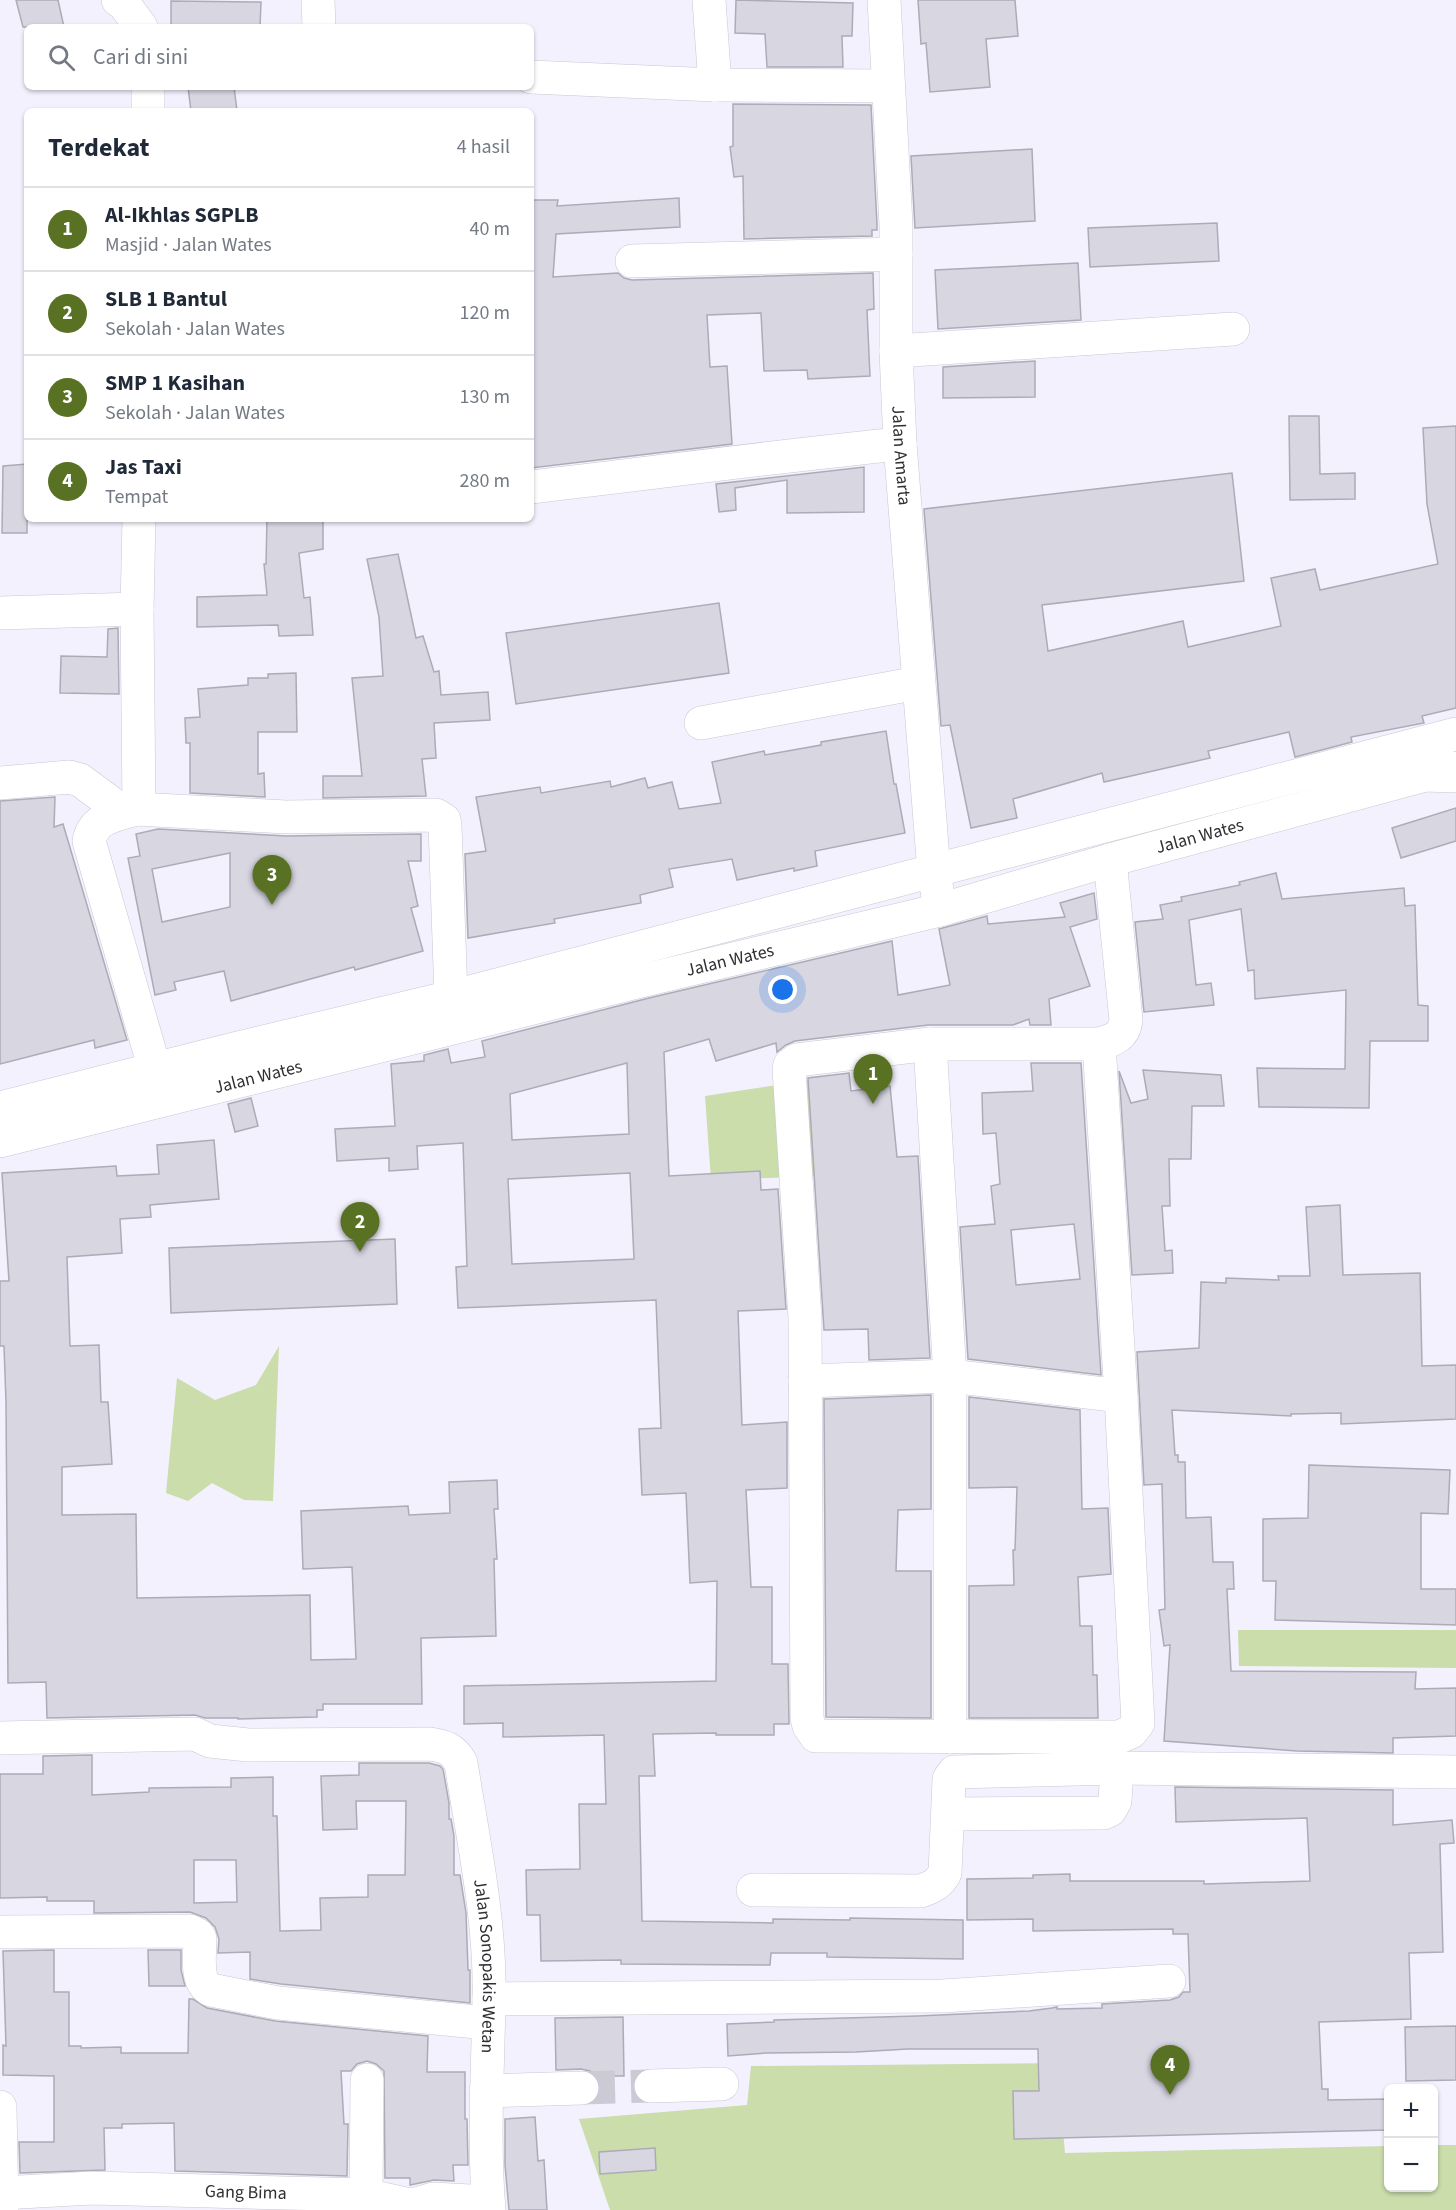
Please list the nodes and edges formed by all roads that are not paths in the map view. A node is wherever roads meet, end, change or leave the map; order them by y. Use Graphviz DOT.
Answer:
graph roads {
  1 [pos="118,0"];
  2 [pos="318,0"];
  3 [pos="710,0"];
  4 [pos="884,0"];
  5 [pos="139,24"];
  6 [pos="319,24"];
  7 [pos="534,76"];
  8 [pos="715,85"];
  9 [pos="888,86"];
  10 [pos="148,90"];
  11 [pos="148,108"];
  12 [pos="896,254"];
  13 [pos="632,261"];
  14 [pos="1233,329"];
  15 [pos="896,351"];
  16 [pos="900,444"];
  17 [pos="534,487"];
  18 [pos="139,522"];
  19 [pos="137,609"];
  20 [pos="0,613"];
  21 [pos="918,683"];
  22 [pos="701,723"];
  23 [pos="1456,734"];
  24 [pos="1456,766"];
  25 [pos="1424,775"];
  26 [pos="1456,776"];
  27 [pos="0,783"];
  28 [pos="139,808"];
  29 [pos="1110,860"];
  30 [pos="934,871"];
  31 [pos="940,910"];
  32 [pos="450,998"];
  33 [pos="930,1044"];
  34 [pos="1099,1044"];
  35 [pos="155,1070"];
  36 [pos="0,1108"];
  37 [pos="0,1141"];
  38 [pos="950,1376"];
  39 [pos="805,1381"];
  40 [pos="1121,1396"];
  41 [pos="950,1737"];
  42 [pos="0,1738"];
  43 [pos="1117,1768"];
  44 [pos="1456,1772"];
  45 [pos="948,1814"];
  46 [pos="753,1890"];
  47 [pos="0,1932"];
  48 [pos="1169,1981"];
  49 [pos="488,2011"];
  50 [pos="367,2080"];
  51 [pos="722,2084"];
  52 [pos="651,2086"];
  53 [pos="582,2088"];
  54 [pos="486,2091"];
  55 [pos="0,2107"];
  56 [pos="366,2194"];
  57 [pos="2,2201"];
  58 [pos="489,2206"];
  1 -- 5 [label="main road"];
  2 -- 6 [label="main road"];
  3 -- 8 [label="main road"];
  4 -- 9 [label="main road, Jalan Amarta"];
  7 -- 8 [label="main road"];
  8 -- 9 [label="main road"];
  9 -- 12 [label="main road, Jalan Amarta"];
  10 -- 11 [label="main road"];
  12 -- 13 [label="main road"];
  12 -- 15 [label="main road, Jalan Amarta"];
  14 -- 15 [label="main road"];
  15 -- 16 [label="main road, Jalan Amarta"];
  16 -- 17 [label="main road"];
  16 -- 21 [label="main road, Jalan Amarta"];
  18 -- 19 [label="main road"];
  19 -- 20 [label="main road"];
  19 -- 28 [label="main road"];
  21 -- 22 [label="main road"];
  21 -- 30 [label="main road, Jalan Amarta"];
  23 -- 30 [label="main road, Jalan Wates"];
  24 -- 25 [label="main road, Jalan Wates"];
  25 -- 26 [label="main road"];
  25 -- 29 [label="main road, Jalan Wates"];
  27 -- 28 [label="main road"];
  28 -- 32 [label="main road"];
  28 -- 35 [label="main road"];
  29 -- 31 [label="main road, Jalan Wates"];
  29 -- 34 [label="main road"];
  30 -- 31 [label="main road, Jalan Amarta"];
  30 -- 32 [label="main road, Jalan Wates"];
  31 -- 37 [label="main road, Jalan Wates"];
  32 -- 35 [label="main road, Jalan Wates"];
  33 -- 34 [label="main road"];
  33 -- 38 [label="main road"];
  33 -- 39 [label="main road"];
  34 -- 40 [label="main road"];
  35 -- 36 [label="main road, Jalan Wates"];
  38 -- 39 [label="main road"];
  38 -- 40 [label="main road"];
  38 -- 41 [label="main road"];
  39 -- 41 [label="main road"];
  40 -- 41 [label="main road"];
  42 -- 49 [label="main road, Jalan Sonopakis Wetan"];
  43 -- 44 [label="main road"];
  43 -- 45 [label="main road"];
  43 -- 45 [label="main road"];
  45 -- 46 [label="main road"];
  47 -- 49 [label="main road"];
  48 -- 49 [label="main road"];
  49 -- 54 [label="main road, Jalan Sonopakis Wetan"];
  50 -- 56 [label="main road"];
  51 -- 52 [label="main road"];
  53 -- 54 [label="main road"];
  54 -- 58 [label="main road, Jalan Sonopakis Wetan"];
  55 -- 57 [label="main road"];
  56 -- 57 [label="main road, Gang Bima"];
  56 -- 58 [label="main road, Gang Bima"];
}
